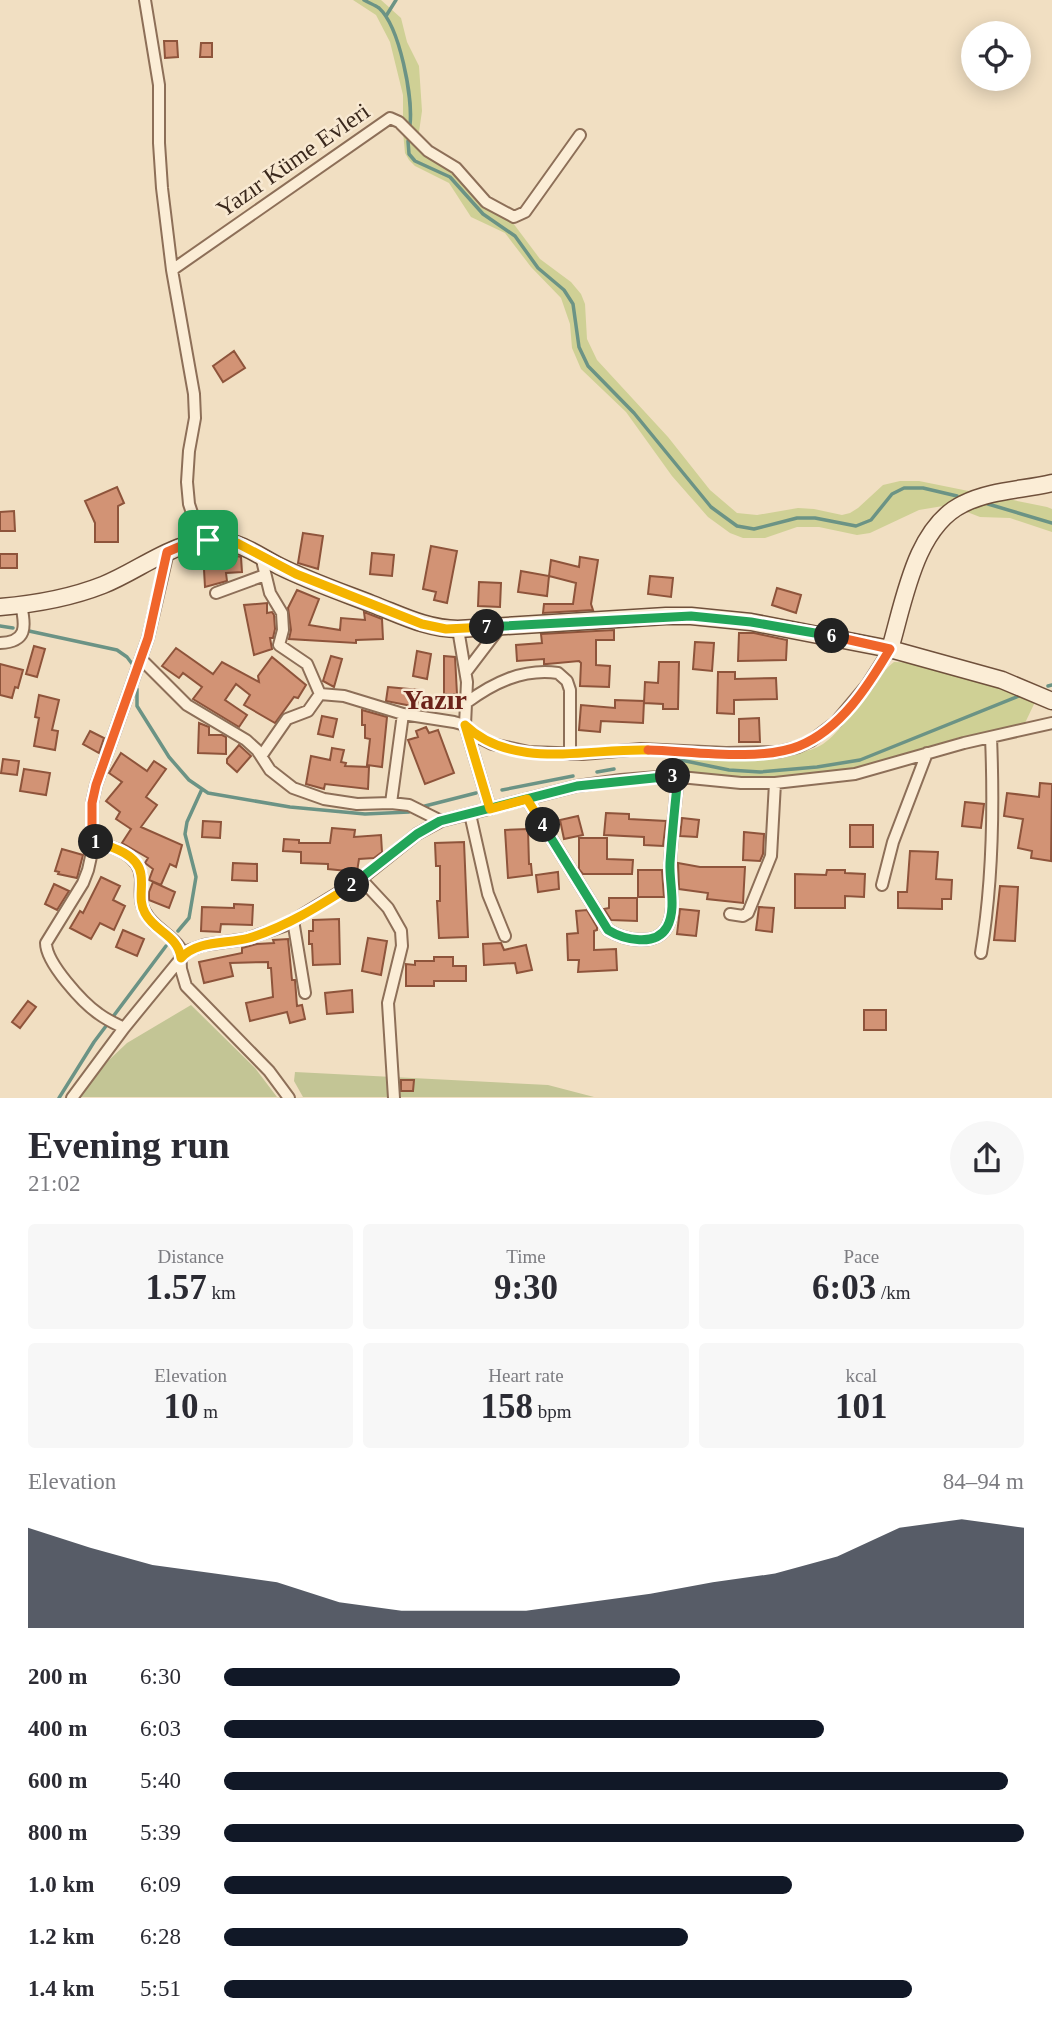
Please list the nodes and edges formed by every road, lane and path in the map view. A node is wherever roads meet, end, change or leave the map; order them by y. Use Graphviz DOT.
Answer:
graph roads {
  1 [pos="145,0"];
  2 [pos="580,135"];
  3 [pos="172,270"];
  4 [pos="1052,483"];
  5 [pos="208,540"];
  6 [pos="167,552"];
  7 [pos="261,556"];
  8 [pos="265,575"];
  9 [pos="216,593"];
  10 [pos="22,606"];
  11 [pos="0,607"];
  12 [pos="501,626"];
  13 [pos="458,629"];
  14 [pos="0,643"];
  15 [pos="890,649"];
  16 [pos="141,659"];
  17 [pos="466,672"];
  18 [pos="320,694"];
  19 [pos="1052,701"];
  20 [pos="466,703"];
  21 [pos="403,714"];
  22 [pos="1052,723"];
  23 [pos="465,725"];
  24 [pos="992,737"];
  25 [pos="927,753"];
  26 [pos="570,754"];
  27 [pos="262,755"];
  28 [pos="678,776"];
  29 [pos="775,783"];
  30 [pos="527,799"];
  31 [pos="391,803"];
  32 [pos="490,809"];
  33 [pos="470,814"];
  34 [pos="440,821"];
  35 [pos="92,841"];
  36 [pos="361,879"];
  37 [pos="882,885"];
  38 [pos="730,914"];
  39 [pos="293,920"];
  40 [pos="505,936"];
  41 [pos="981,953"];
  42 [pos="181,958"];
  43 [pos="305,993"];
  44 [pos="124,1028"];
  45 [pos="72,1097"];
  46 [pos="289,1097"];
  47 [pos="394,1097"];
  1 -- 3 [label="street"];
  2 -- 3 [label="street, Yazır Küme Evleri"];
  3 -- 5 [label="street"];
  4 -- 15 [label="street"];
  5 -- 6 [label="street"];
  5 -- 7 [label="street"];
  6 -- 10 [label="street"];
  6 -- 16 [label="street"];
  7 -- 8 [label="street"];
  7 -- 13 [label="street"];
  8 -- 9 [label="street"];
  8 -- 18 [label="street"];
  10 -- 11 [label="street"];
  10 -- 14 [label="street"];
  12 -- 13 [label="street"];
  12 -- 15 [label="street"];
  12 -- 17 [label="street"];
  13 -- 17 [label="street"];
  15 -- 19 [label="street"];
  15 -- 26 [label="street"];
  16 -- 27 [label="street"];
  16 -- 35 [label="street"];
  17 -- 20 [label="street"];
  18 -- 21 [label="street"];
  18 -- 27 [label="street"];
  20 -- 23 [label="street"];
  20 -- 26 [label="street"];
  21 -- 23 [label="street"];
  21 -- 31 [label="street"];
  22 -- 24 [label="street"];
  23 -- 26 [label="street"];
  23 -- 32 [label="street"];
  24 -- 25 [label="street"];
  24 -- 41 [label="street"];
  25 -- 29 [label="street"];
  25 -- 37 [label="street"];
  27 -- 31 [label="street"];
  28 -- 29 [label="street"];
  28 -- 30 [label="street"];
  28 -- 30 [label="street"];
  29 -- 38 [label="street"];
  30 -- 32 [label="street"];
  31 -- 34 [label="street"];
  32 -- 33 [label="street"];
  33 -- 34 [label="street"];
  33 -- 40 [label="street"];
  34 -- 36 [label="street"];
  35 -- 42 [label="street"];
  35 -- 44 [label="street"];
  36 -- 39 [label="street"];
  36 -- 47 [label="street"];
  39 -- 42 [label="street"];
  39 -- 43 [label="street"];
  42 -- 44 [label="street"];
  42 -- 46 [label="street"];
  44 -- 45 [label="street"];
}
